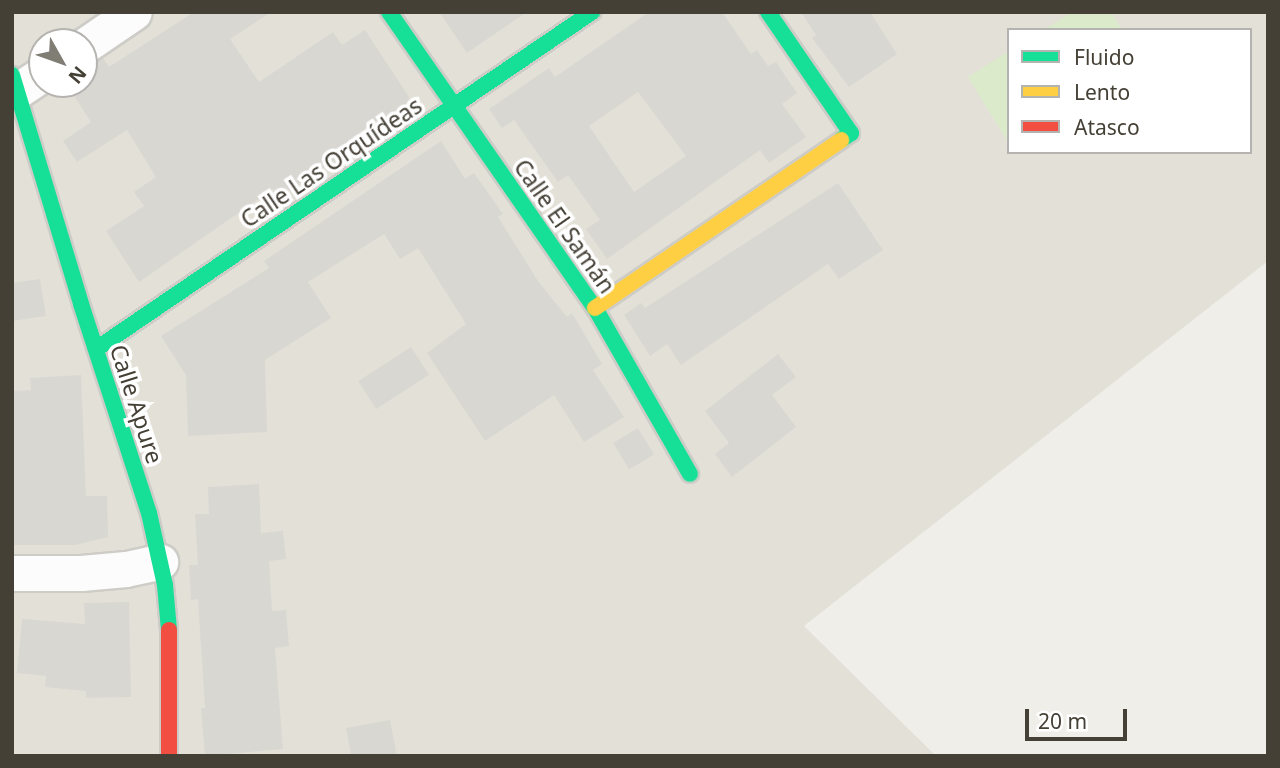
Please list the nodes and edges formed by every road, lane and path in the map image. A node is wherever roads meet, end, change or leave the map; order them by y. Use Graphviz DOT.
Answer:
graph roads {
  1 [pos="135,12"];
  2 [pos="388,12"];
  3 [pos="592,12"];
  4 [pos="768,12"];
  5 [pos="98,37"];
  6 [pos="24,80"];
  7 [pos="454,106"];
  8 [pos="595,308"];
  9 [pos="96,349"];
  10 [pos="690,474"];
  11 [pos="160,562"];
  12 [pos="12,573"];
  13 [pos="169,756"];
  1 -- 5 [label="street"];
  2 -- 7 [label="street, Calle El Samán"];
  3 -- 7 [label="street, Calle Las Orquídeas"];
  4 -- 8 [label="street"];
  6 -- 9 [label="street, Calle Apure"];
  7 -- 8 [label="street, Calle El Samán"];
  7 -- 9 [label="street, Calle Las Orquídeas"];
  8 -- 10 [label="street, Calle El Samán"];
  9 -- 11 [label="street, Calle Apure"];
  11 -- 12 [label="street"];
  11 -- 13 [label="street, Calle Apure"];
}
